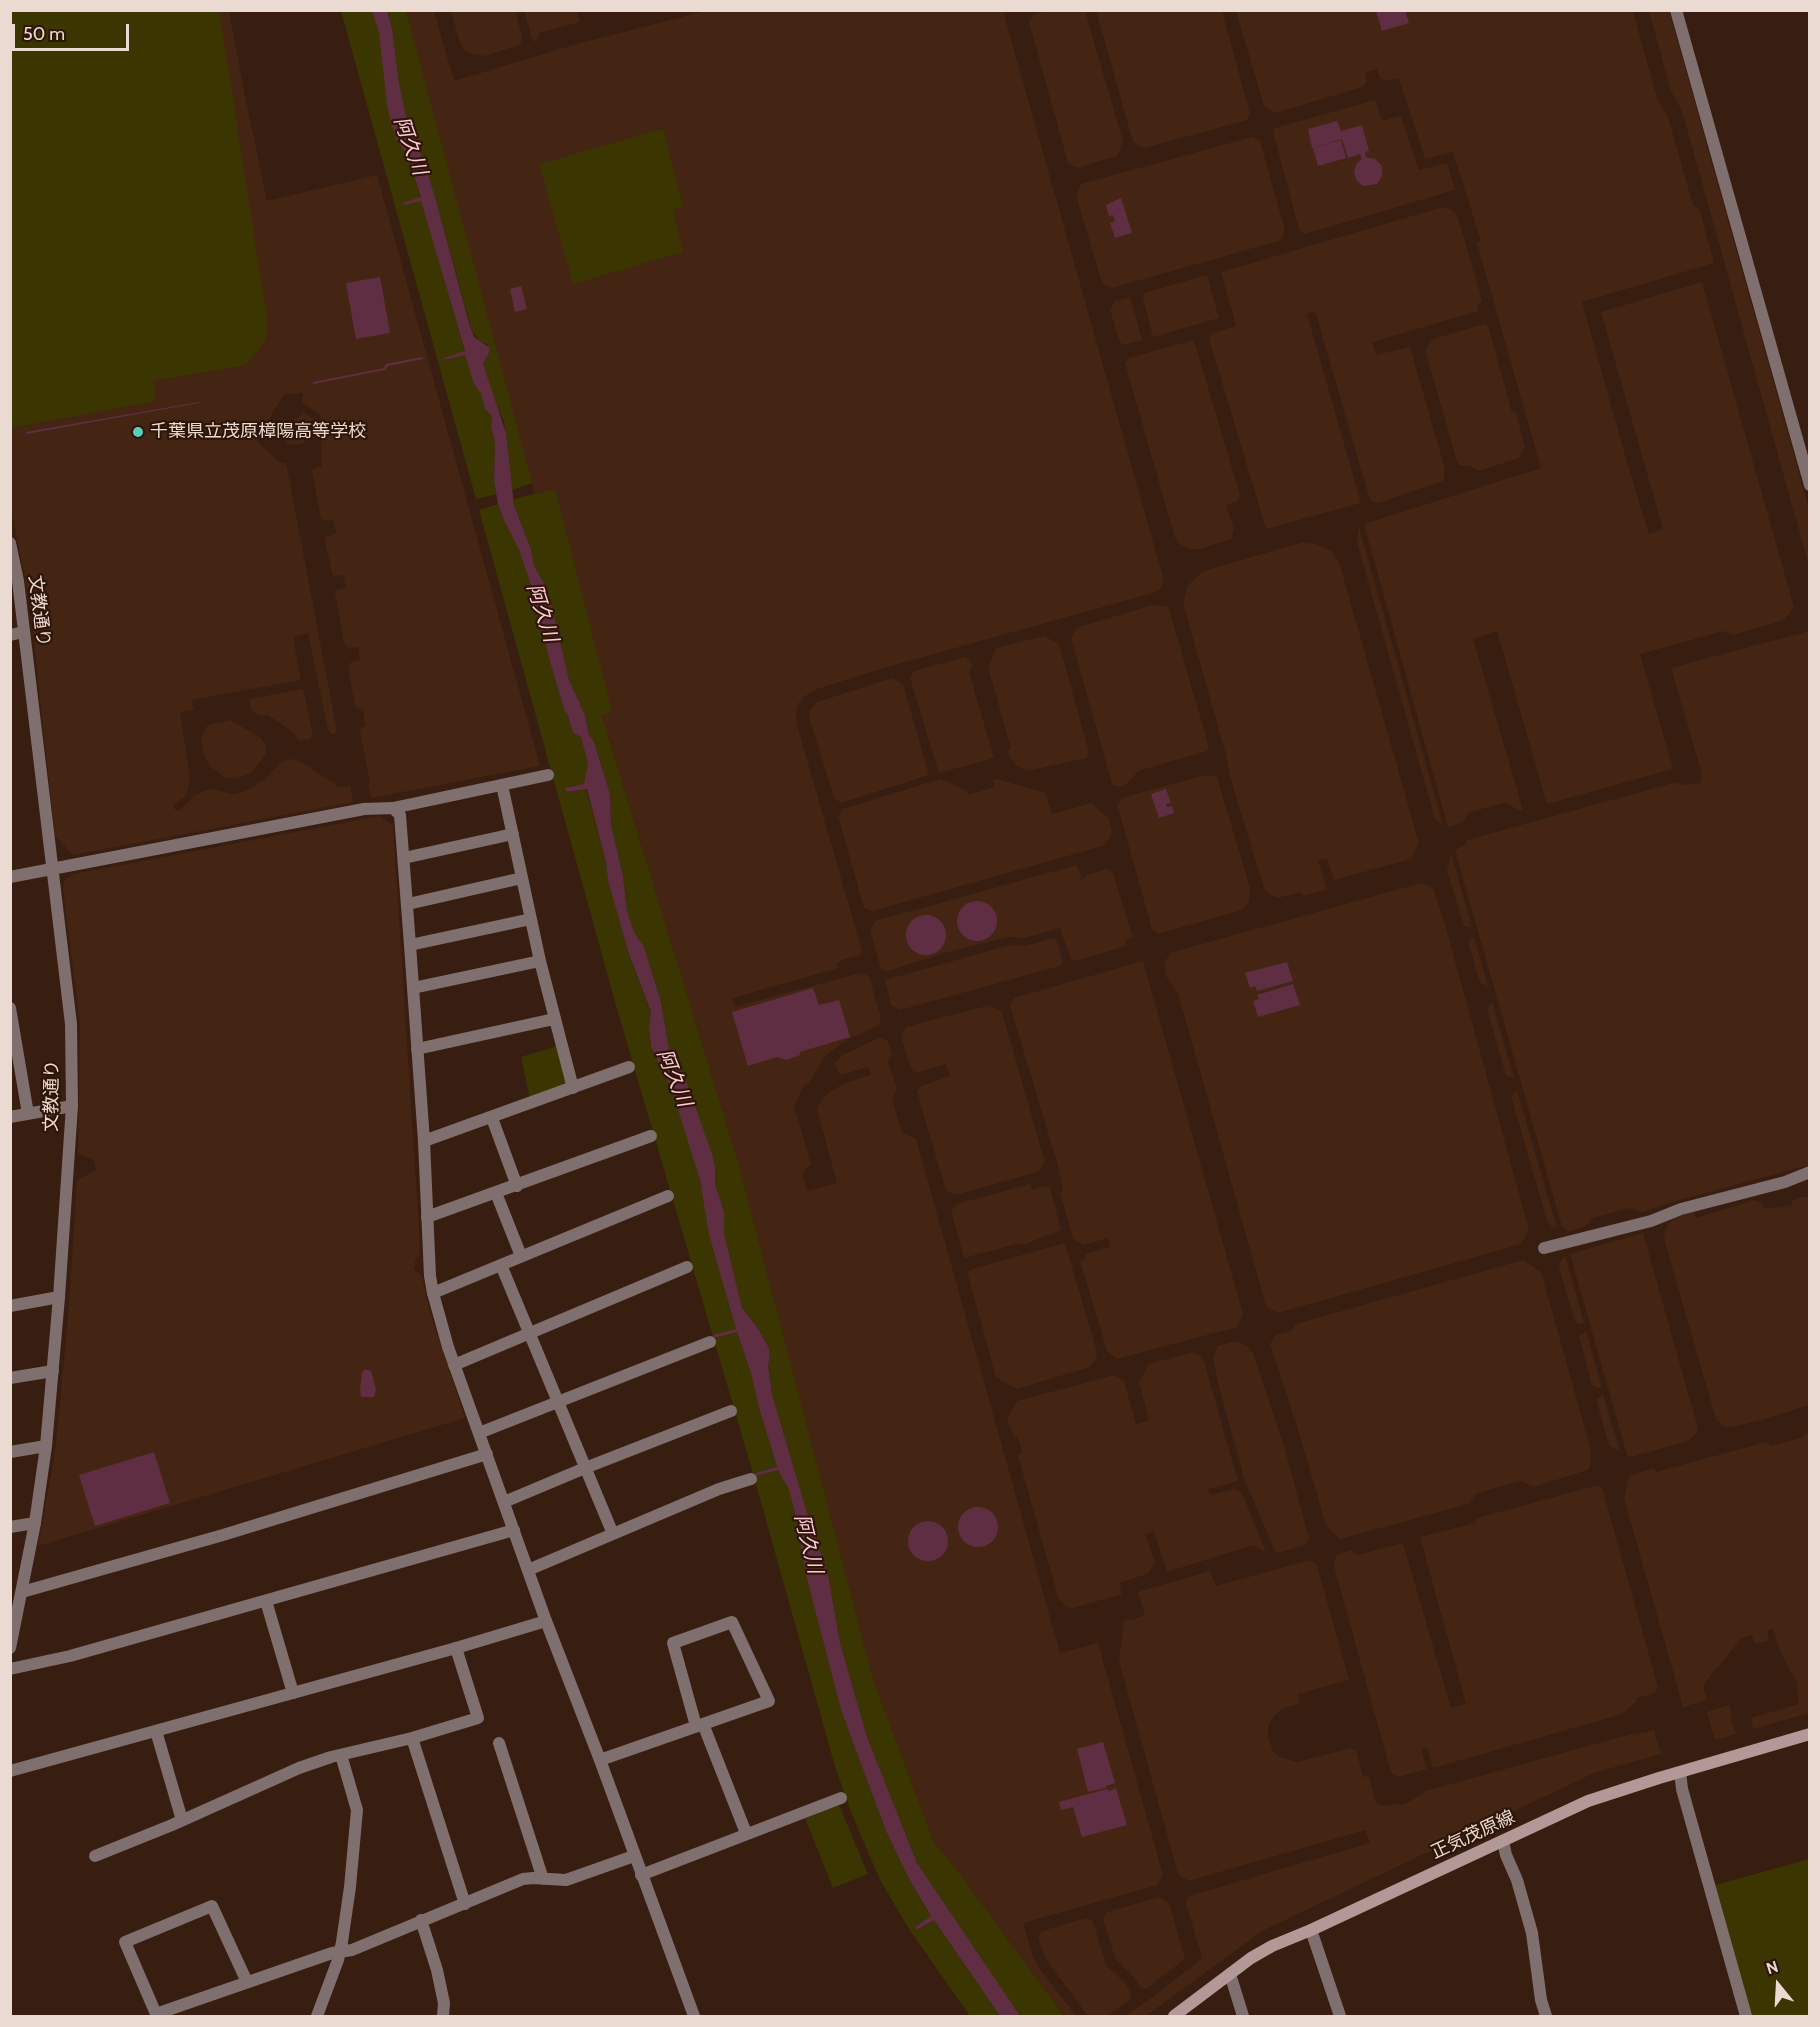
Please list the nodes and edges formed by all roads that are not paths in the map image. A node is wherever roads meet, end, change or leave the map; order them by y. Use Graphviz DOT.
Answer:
graph roads {
  1 [pos="1676,10"];
  2 [pos="1809,481"];
  3 [pos="10,543"];
  4 [pos="24,632"];
  5 [pos="10,635"];
  6 [pos="548,775"];
  7 [pos="502,785"];
  8 [pos="393,808"];
  9 [pos="513,834"];
  10 [pos="404,858"];
  11 [pos="52,869"];
  12 [pos="10,876"];
  13 [pos="522,878"];
  14 [pos="408,904"];
  15 [pos="531,920"];
  16 [pos="411,945"];
  17 [pos="540,961"];
  18 [pos="413,988"];
  19 [pos="10,1008"];
  20 [pos="554,1019"];
  21 [pos="417,1049"];
  22 [pos="629,1067"];
  23 [pos="573,1088"];
  24 [pos="72,1106"];
  25 [pos="28,1114"];
  26 [pos="10,1117"];
  27 [pos="492,1118"];
  28 [pos="651,1136"];
  29 [pos="424,1141"];
  30 [pos="1809,1172"];
  31 [pos="517,1186"];
  32 [pos="496,1193"];
  33 [pos="668,1196"];
  34 [pos="427,1217"];
  35 [pos="1544,1248"];
  36 [pos="521,1256"];
  37 [pos="501,1265"];
  38 [pos="687,1267"];
  39 [pos="432,1293"];
  40 [pos="59,1297"];
  41 [pos="10,1306"];
  42 [pos="529,1334"];
  43 [pos="710,1342"];
  44 [pos="454,1365"];
  45 [pos="53,1371"];
  46 [pos="10,1378"];
  47 [pos="557,1401"];
  48 [pos="731,1411"];
  49 [pos="479,1434"];
  50 [pos="46,1446"];
  51 [pos="10,1452"];
  52 [pos="487,1454"];
  53 [pos="585,1468"];
  54 [pos="750,1479"];
  55 [pos="504,1502"];
  56 [pos="35,1523"];
  57 [pos="10,1527"];
  58 [pos="514,1530"];
  59 [pos="613,1534"];
  60 [pos="528,1570"];
  61 [pos="22,1592"];
  62 [pos="266,1601"];
  63 [pos="13,1619"];
  64 [pos="546,1621"];
  65 [pos="10,1648"];
  66 [pos="456,1648"];
  67 [pos="10,1669"];
  68 [pos="293,1693"];
  69 [pos="699,1725"];
  70 [pos="156,1731"];
  71 [pos="1809,1734"];
  72 [pos="412,1738"];
  73 [pos="499,1743"];
  74 [pos="341,1755"];
  75 [pos="600,1760"];
  76 [pos="10,1771"];
  77 [pos="1680,1772"];
  78 [pos="841,1798"];
  79 [pos="182,1820"];
  80 [pos="746,1833"];
  81 [pos="1503,1840"];
  82 [pos="95,1856"];
  83 [pos="634,1856"];
  84 [pos="641,1875"];
  85 [pos="543,1879"];
  86 [pos="465,1904"];
  87 [pos="421,1920"];
  88 [pos="1311,1930"];
  89 [pos="340,1951"];
  90 [pos="1230,1974"];
  91 [pos="247,1982"];
  92 [pos="317,2016"];
  93 [pos="443,2016"];
  94 [pos="694,2016"];
  95 [pos="1174,2016"];
  96 [pos="1243,2016"];
  97 [pos="1340,2016"];
  98 [pos="1546,2016"];
  99 [pos="1746,2016"];
  1 -- 2 [label="street"];
  3 -- 4 [label="street, 文教通り"];
  4 -- 5 [label="street"];
  4 -- 11 [label="street, 文教通り"];
  6 -- 7 [label="street"];
  7 -- 8 [label="street"];
  7 -- 9 [label="street"];
  8 -- 10 [label="street"];
  8 -- 11 [label="street"];
  9 -- 10 [label="street"];
  9 -- 13 [label="street"];
  10 -- 14 [label="street"];
  11 -- 12 [label="street"];
  11 -- 24 [label="street, 文教通り"];
  13 -- 14 [label="street"];
  13 -- 15 [label="street"];
  14 -- 16 [label="street"];
  15 -- 16 [label="street"];
  15 -- 17 [label="street"];
  16 -- 18 [label="street"];
  17 -- 18 [label="street"];
  17 -- 20 [label="street"];
  18 -- 21 [label="street"];
  19 -- 25 [label="street"];
  20 -- 21 [label="street"];
  20 -- 23 [label="street"];
  21 -- 29 [label="street"];
  22 -- 23 [label="street"];
  23 -- 27 [label="street"];
  24 -- 25 [label="street"];
  24 -- 40 [label="street, 文教通り"];
  25 -- 26 [label="street"];
  27 -- 29 [label="street"];
  27 -- 31 [label="street"];
  28 -- 31 [label="street"];
  29 -- 34 [label="street"];
  30 -- 35 [label="street"];
  31 -- 32 [label="street"];
  32 -- 34 [label="street"];
  32 -- 36 [label="street"];
  33 -- 36 [label="street"];
  34 -- 39 [label="street"];
  36 -- 37 [label="street"];
  37 -- 39 [label="street"];
  37 -- 42 [label="street"];
  38 -- 42 [label="street"];
  39 -- 44 [label="street"];
  40 -- 41 [label="street"];
  40 -- 45 [label="street, 文教通り"];
  42 -- 44 [label="street"];
  42 -- 47 [label="street"];
  43 -- 47 [label="street"];
  44 -- 49 [label="street"];
  45 -- 46 [label="street"];
  45 -- 50 [label="street, 文教通り"];
  47 -- 49 [label="street"];
  47 -- 53 [label="street"];
  48 -- 53 [label="street"];
  49 -- 52 [label="street"];
  50 -- 51 [label="street"];
  50 -- 56 [label="street, 文教通り"];
  52 -- 55 [label="street"];
  52 -- 61 [label="street"];
  53 -- 55 [label="street"];
  53 -- 59 [label="street"];
  54 -- 59 [label="street"];
  55 -- 58 [label="street"];
  56 -- 57 [label="street"];
  56 -- 61 [label="street, 文教通り"];
  58 -- 60 [label="street"];
  58 -- 62 [label="street"];
  59 -- 60 [label="street"];
  60 -- 64 [label="street"];
  61 -- 63 [label="street, 文教通り"];
  62 -- 67 [label="street"];
  62 -- 68 [label="street"];
  63 -- 65 [label="street, 文教通り"];
  64 -- 66 [label="street"];
  64 -- 75 [label="street"];
  66 -- 68 [label="street"];
  66 -- 72 [label="street"];
  68 -- 70 [label="street"];
  69 -- 69 [label="street"];
  69 -- 75 [label="street"];
  69 -- 80 [label="street"];
  70 -- 76 [label="street"];
  70 -- 79 [label="street"];
  71 -- 77 [label="main road, 正気茂原線"];
  72 -- 74 [label="street"];
  72 -- 86 [label="street"];
  73 -- 85 [label="street"];
  74 -- 79 [label="street"];
  74 -- 89 [label="street"];
  75 -- 83 [label="street"];
  77 -- 81 [label="main road, 正気茂原線"];
  77 -- 99 [label="street"];
  78 -- 80 [label="street"];
  79 -- 82 [label="street"];
  80 -- 84 [label="street"];
  81 -- 88 [label="main road, 正気茂原線"];
  81 -- 98 [label="street"];
  83 -- 84 [label="street"];
  83 -- 85 [label="street"];
  84 -- 94 [label="street"];
  85 -- 86 [label="street"];
  86 -- 87 [label="street"];
  87 -- 89 [label="street"];
  87 -- 93 [label="street"];
  88 -- 90 [label="main road, 正気茂原線"];
  88 -- 97 [label="street"];
  89 -- 91 [label="street"];
  89 -- 92 [label="street"];
  90 -- 95 [label="main road, 正気茂原線"];
  90 -- 96 [label="street"];
  91 -- 91 [label="street"];
}
